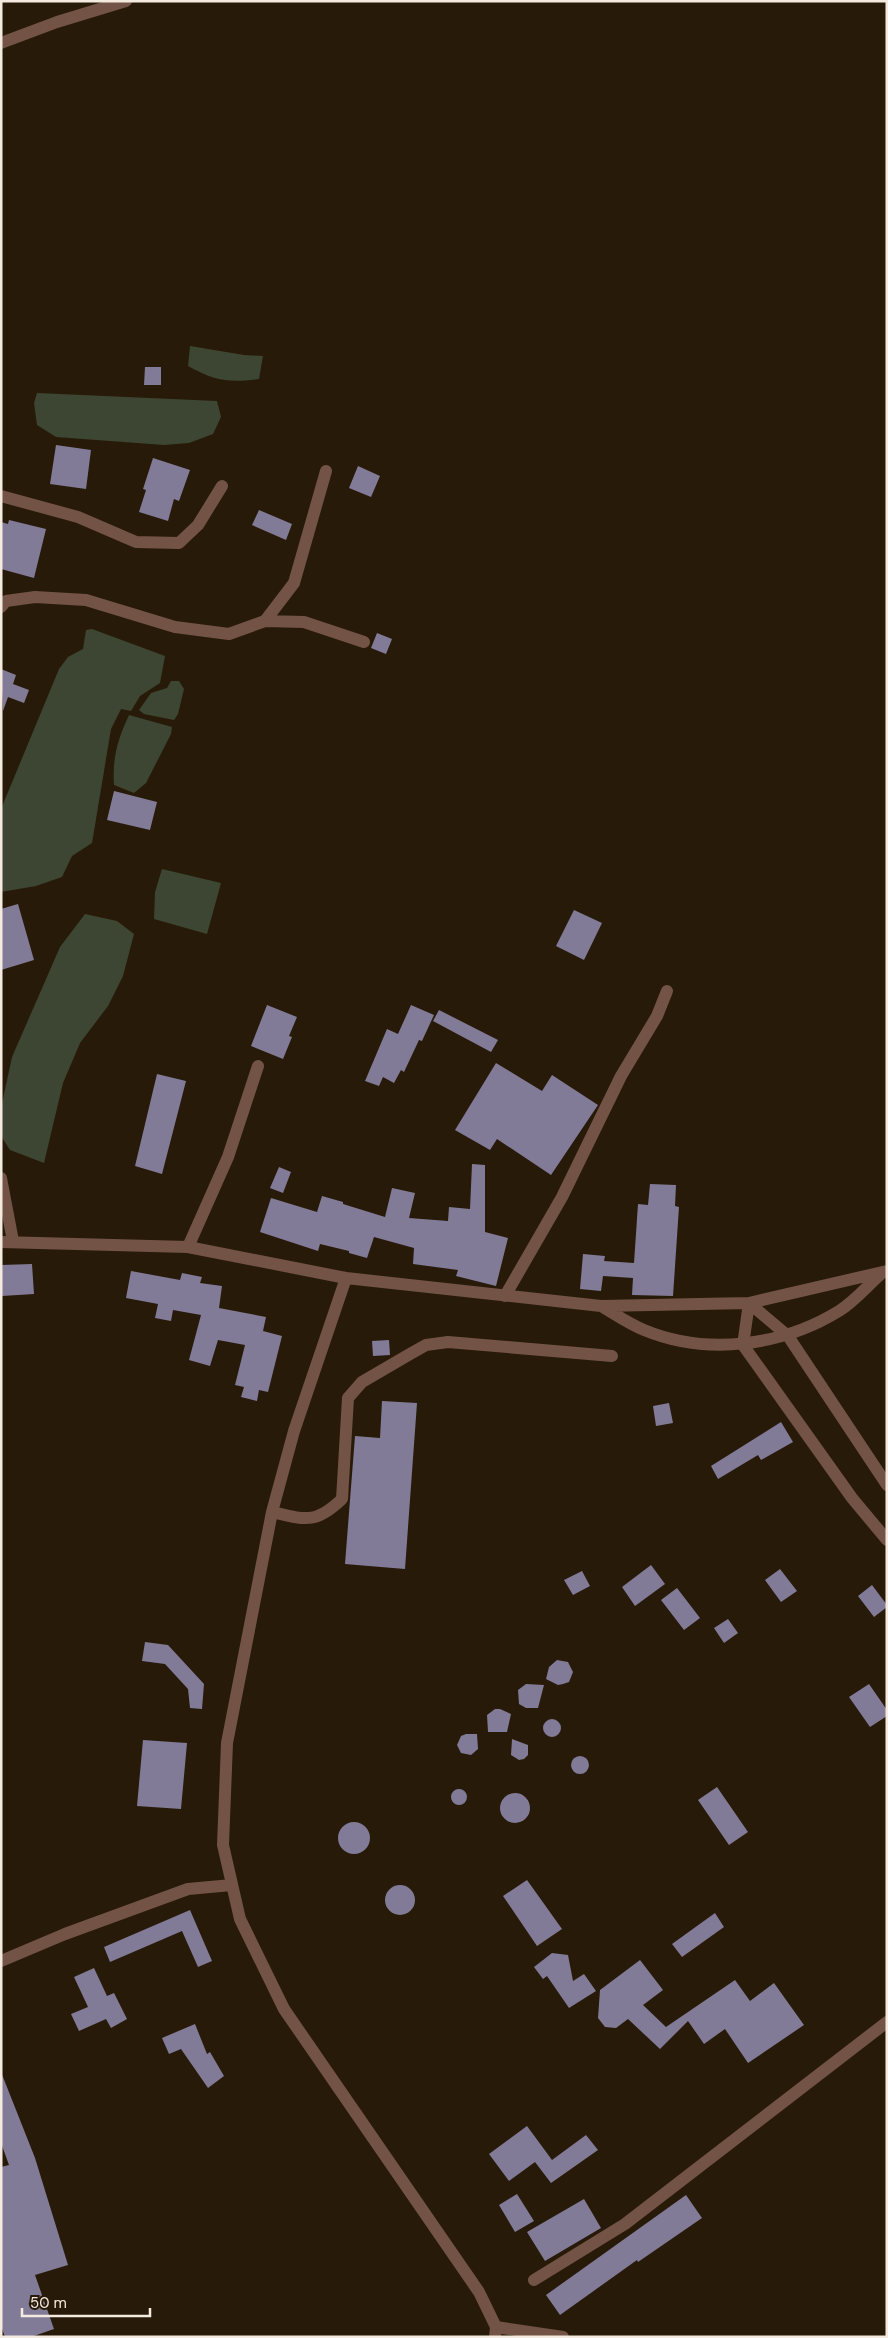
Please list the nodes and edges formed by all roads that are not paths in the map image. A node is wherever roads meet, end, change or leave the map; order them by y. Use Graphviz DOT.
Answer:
graph roads {
  1 [pos="126,1"];
  2 [pos="1,43"];
  3 [pos="326,471"];
  4 [pos="222,486"];
  5 [pos="1,496"];
  6 [pos="1,607"];
  7 [pos="265,621"];
  8 [pos="364,642"];
  9 [pos="667,992"];
  10 [pos="258,1066"];
  11 [pos="1,1178"];
  12 [pos="7,1242"];
  13 [pos="188,1247"];
  14 [pos="885,1272"];
  15 [pos="346,1278"];
  16 [pos="505,1296"];
  17 [pos="749,1303"];
  18 [pos="601,1306"];
  19 [pos="788,1336"];
  20 [pos="743,1345"];
  21 [pos="612,1356"];
  22 [pos="887,1485"];
  23 [pos="272,1512"];
  24 [pos="887,1540"];
  25 [pos="232,1886"];
  26 [pos="1,1960"];
  27 [pos="887,2022"];
  28 [pos="534,2280"];
  29 [pos="495,2332"];
  30 [pos="563,2337"];
  1 -- 2 [label="street"];
  3 -- 7 [label="street"];
  4 -- 5 [label="street"];
  6 -- 7 [label="street"];
  7 -- 8 [label="street"];
  9 -- 16 [label="street"];
  10 -- 13 [label="street"];
  11 -- 12 [label="street"];
  12 -- 13 [label="street"];
  13 -- 15 [label="street"];
  14 -- 17 [label="street"];
  14 -- 19 [label="street"];
  15 -- 16 [label="street"];
  15 -- 23 [label="street"];
  16 -- 18 [label="street"];
  17 -- 18 [label="street"];
  17 -- 19 [label="street"];
  17 -- 20 [label="street"];
  18 -- 20 [label="street"];
  19 -- 20 [label="street"];
  19 -- 22 [label="street"];
  20 -- 24 [label="street"];
  21 -- 23 [label="street"];
  23 -- 25 [label="street"];
  25 -- 26 [label="street"];
  25 -- 29 [label="street"];
  27 -- 28 [label="street"];
  29 -- 30 [label="street"];
}
